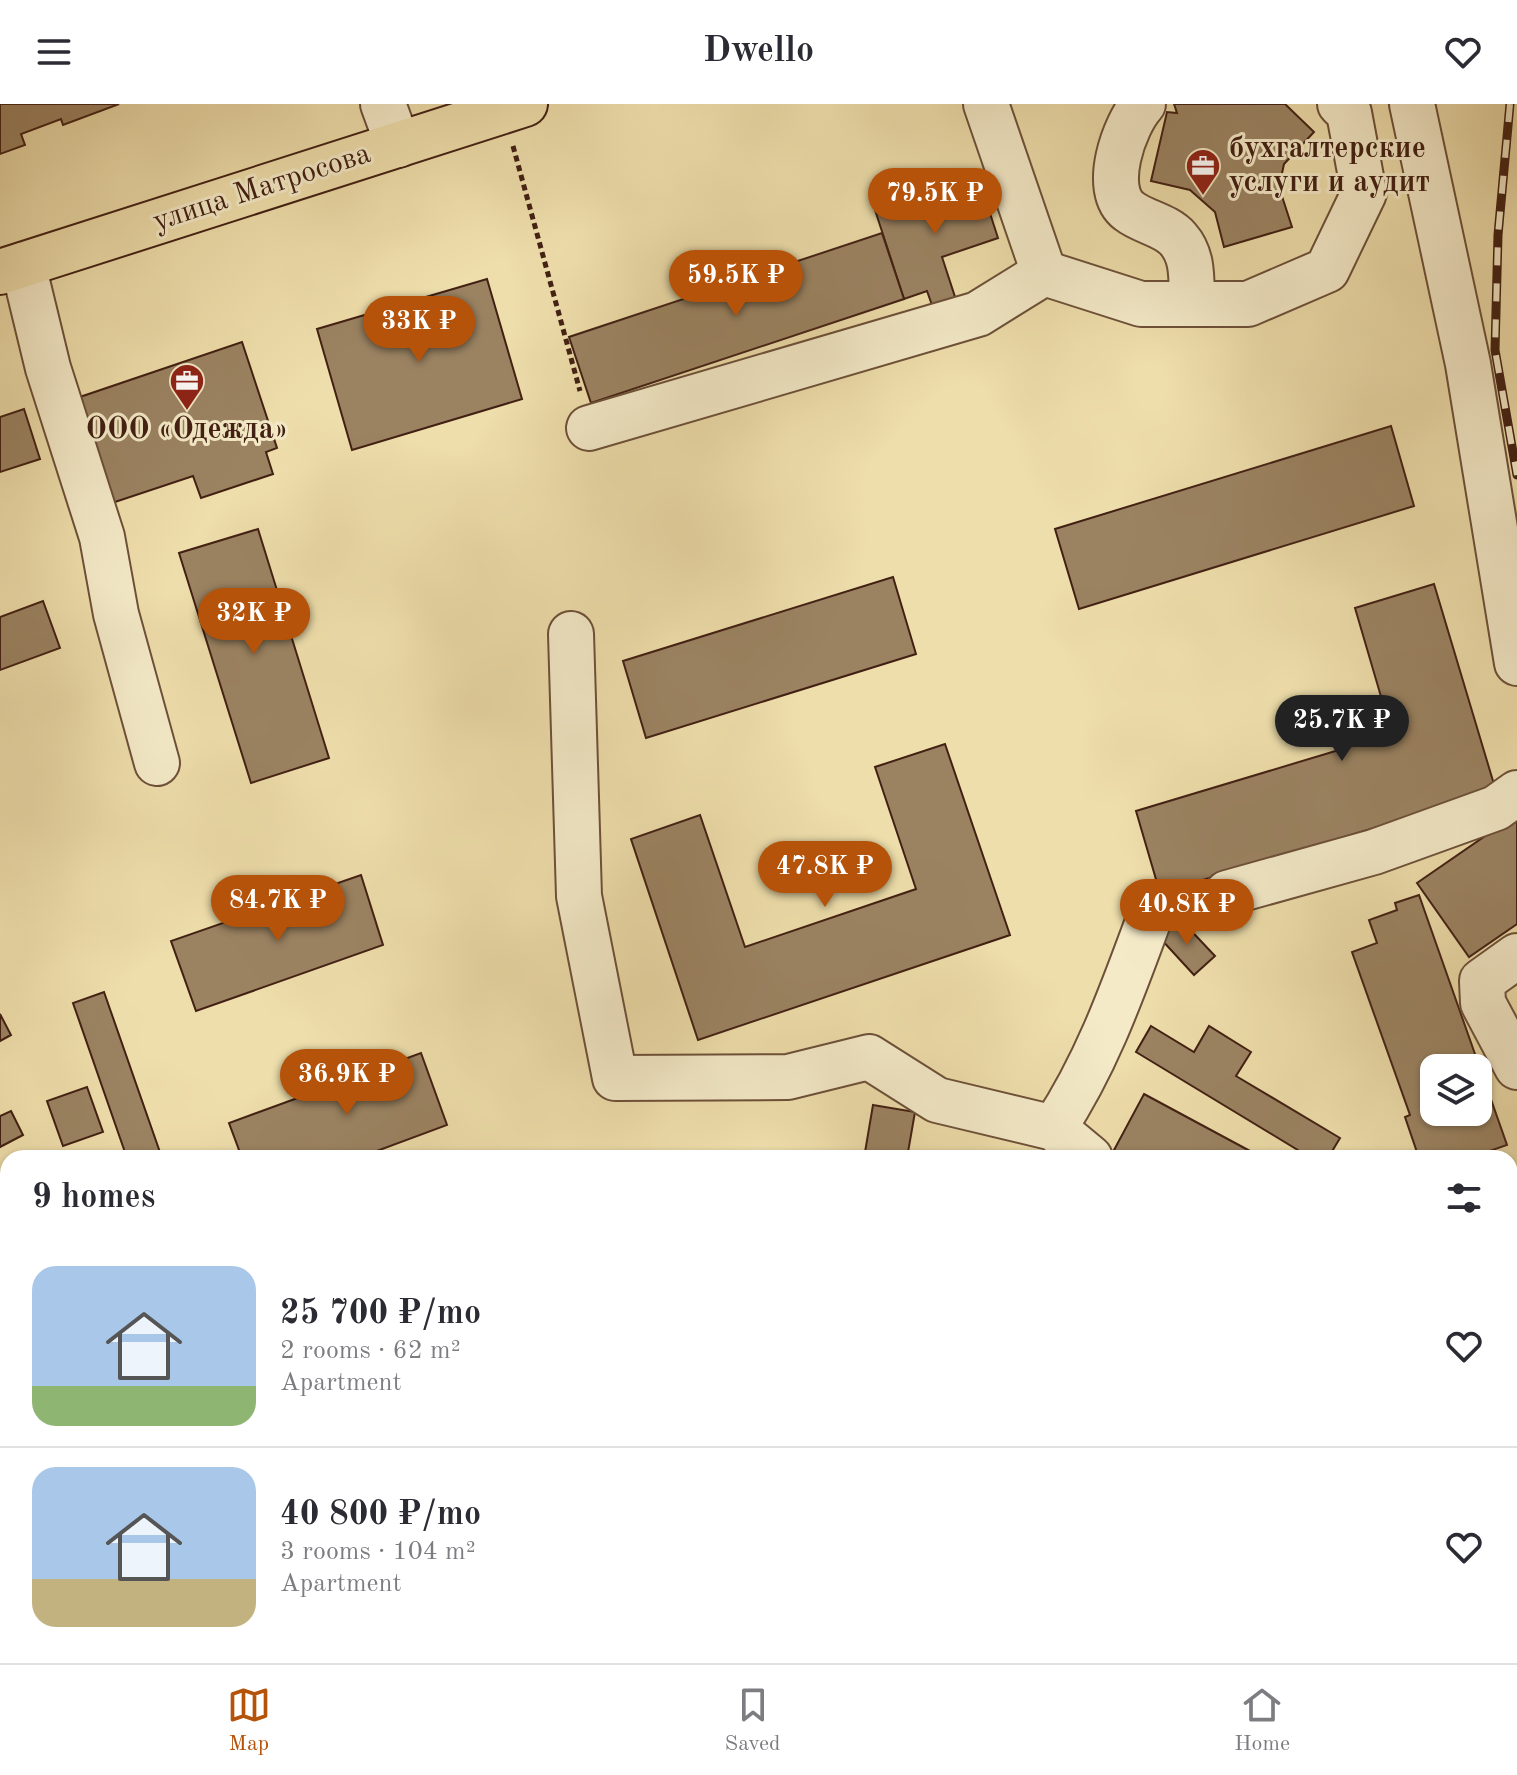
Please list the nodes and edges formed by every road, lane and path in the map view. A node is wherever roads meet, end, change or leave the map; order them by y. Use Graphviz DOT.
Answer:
graph roads {
  1 [pos="383,104"];
  2 [pos="986,104"];
  3 [pos="1143,104"];
  4 [pos="1340,104"];
  5 [pos="1412,104"];
  6 [pos="514,107"];
  7 [pos="398,145"];
  8 [pos="11,269"];
  9 [pos="1044,273"];
  10 [pos="1192,304"];
  11 [pos="589,428"];
  12 [pos="571,634"];
  13 [pos="1517,663"];
  14 [pos="157,763"];
  15 [pos="1517,793"];
  16 [pos="1227,893"];
  17 [pos="1149,919"];
  18 [pos="1517,956"];
  19 [pos="1517,1067"];
  20 [pos="1054,1128"];
  21 [pos="1080,1150"];
  1 -- 7 [label="street"];
  2 -- 9 [label="street"];
  3 -- 10 [label="street"];
  4 -- 10 [label="street"];
  5 -- 13 [label="street"];
  6 -- 7 [label="highway, улица Матросова"];
  6 -- 11 [label="path"];
  7 -- 8 [label="highway, улица Матросова"];
  8 -- 14 [label="street"];
  9 -- 10 [label="street"];
  9 -- 11 [label="street"];
  12 -- 20 [label="street"];
  15 -- 16 [label="street"];
  17 -- 20 [label="street"];
  18 -- 19 [label="street"];
  20 -- 21 [label="street"];
}
